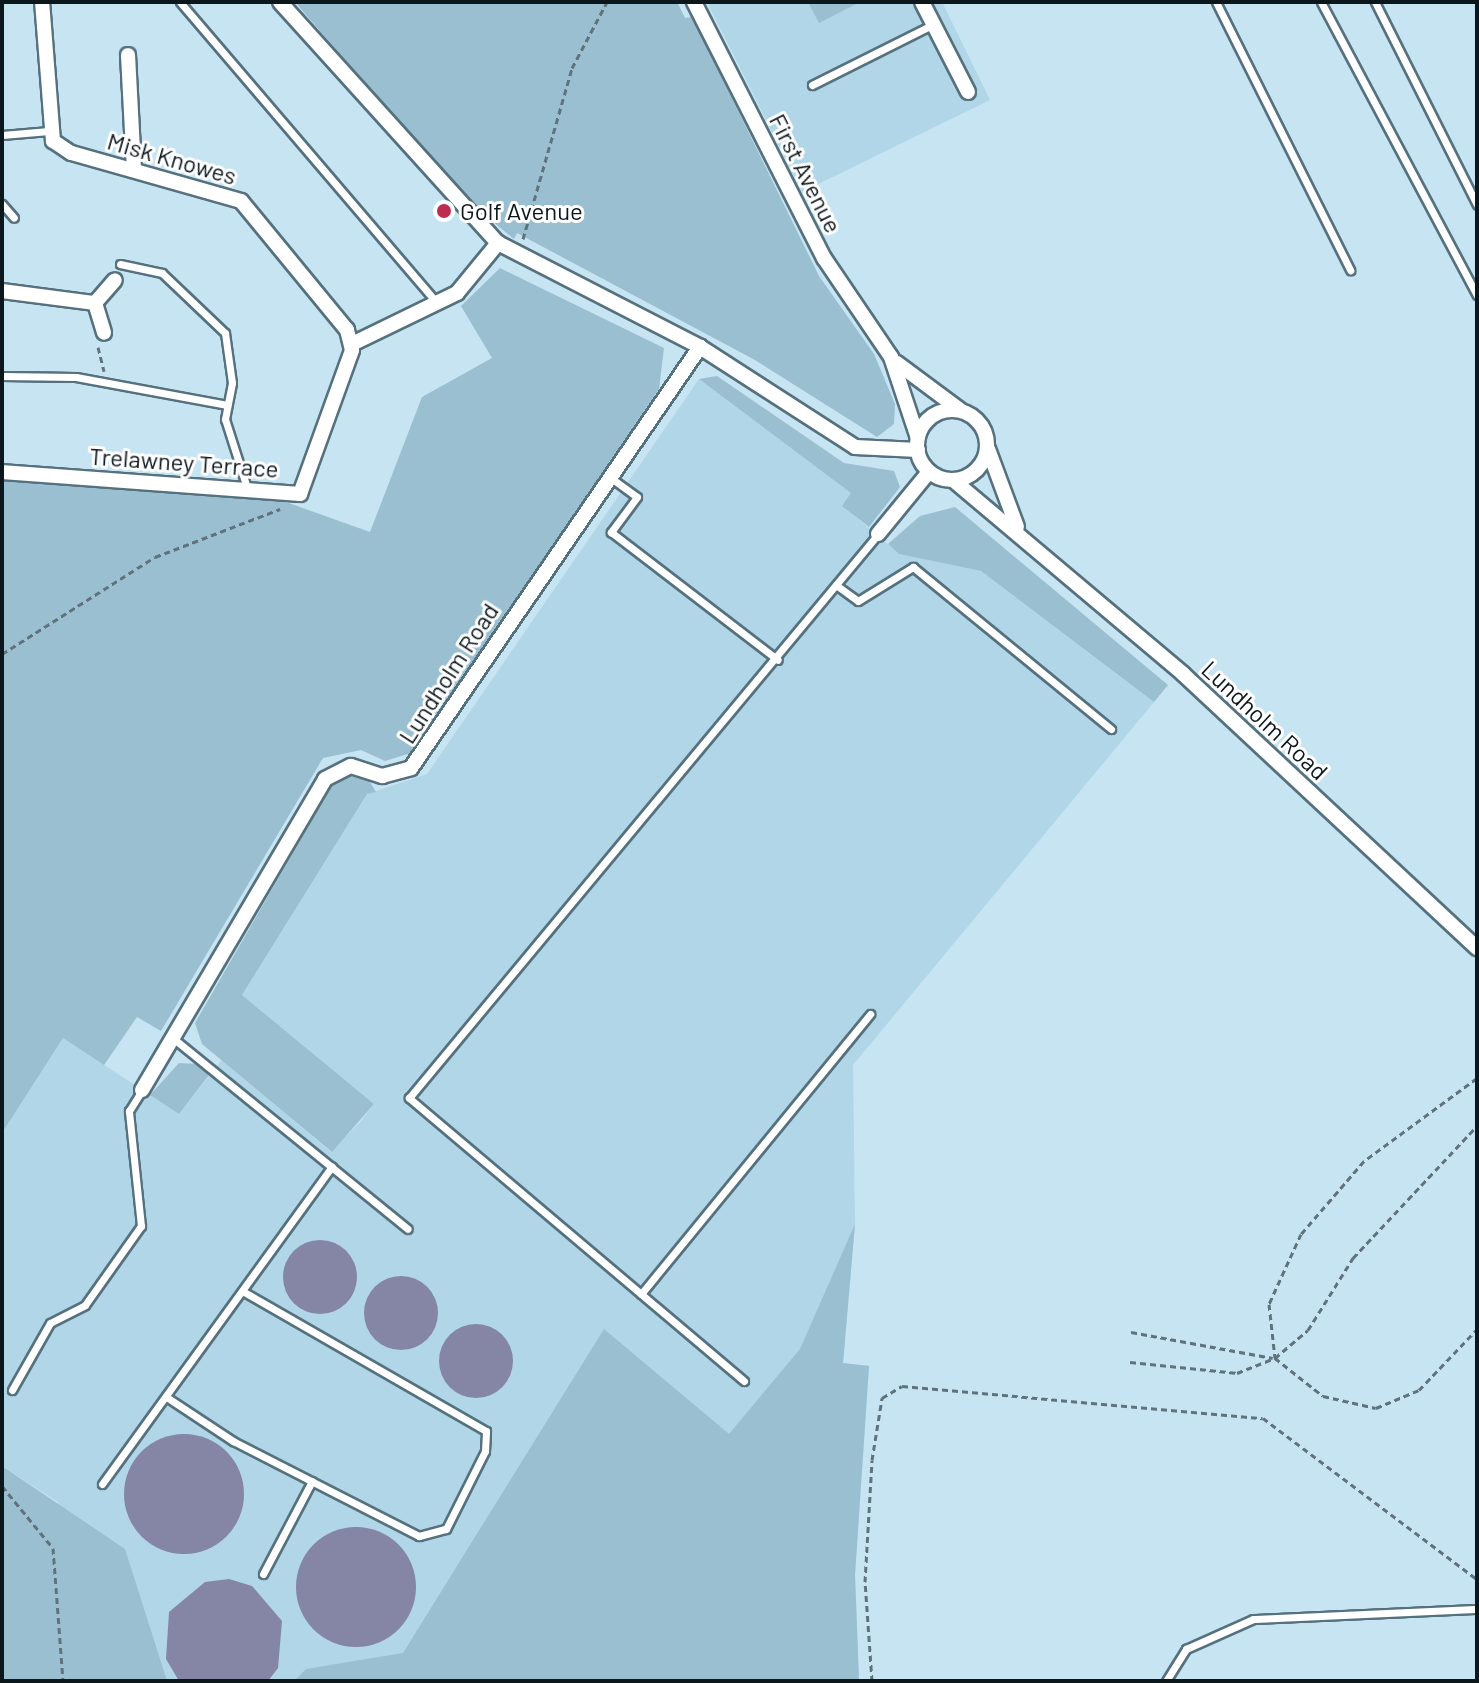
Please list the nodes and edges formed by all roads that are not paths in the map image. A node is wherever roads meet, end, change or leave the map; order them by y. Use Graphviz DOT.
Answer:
graph roads {
  1 [pos="42,2"];
  2 [pos="180,2"];
  3 [pos="280,2"];
  4 [pos="694,2"];
  5 [pos="922,2"];
  6 [pos="1216,2"];
  7 [pos="1321,2"];
  8 [pos="1375,2"];
  9 [pos="934,24"];
  10 [pos="128,55"];
  11 [pos="812,85"];
  12 [pos="968,92"];
  13 [pos="49,131"];
  14 [pos="2,135"];
  15 [pos="134,169"];
  16 [pos="2,204"];
  17 [pos="1477,205"];
  18 [pos="14,218"];
  19 [pos="498,243"];
  20 [pos="120,264"];
  21 [pos="1350,270"];
  22 [pos="115,280"];
  23 [pos="2,291"];
  24 [pos="1477,295"];
  25 [pos="95,303"];
  26 [pos="438,305"];
  27 [pos="104,333"];
  28 [pos="352,344"];
  29 [pos="700,347"];
  30 [pos="891,357"];
  31 [pos="2,376"];
  32 [pos="227,405"];
  33 [pos="961,411"];
  34 [pos="918,444"];
  35 [pos="988,448"];
  36 [pos="2,472"];
  37 [pos="929,472"];
  38 [pos="609,476"];
  39 [pos="953,480"];
  40 [pos="247,488"];
  41 [pos="1018,529"];
  42 [pos="878,534"];
  43 [pos="836,585"];
  44 [pos="778,660"];
  45 [pos="1111,729"];
  46 [pos="1477,948"];
  47 [pos="870,1014"];
  48 [pos="174,1039"];
  49 [pos="142,1090"];
  50 [pos="332,1166"];
  51 [pos="408,1229"];
  52 [pos="243,1291"];
  53 [pos="641,1294"];
  54 [pos="744,1381"];
  55 [pos="12,1390"];
  56 [pos="168,1398"];
  57 [pos="312,1481"];
  58 [pos="102,1484"];
  59 [pos="263,1574"];
  60 [pos="1477,1609"];
  61 [pos="1166,1681"];
  1 -- 13 [label="street"];
  2 -- 26 [label="lane"];
  3 -- 19 [label="street"];
  4 -- 30 [label="street, First Avenue"];
  5 -- 9 [label="street"];
  6 -- 21 [label="lane"];
  7 -- 24 [label="lane"];
  8 -- 17 [label="lane"];
  9 -- 11 [label="lane"];
  9 -- 12 [label="street"];
  10 -- 15 [label="street"];
  13 -- 14 [label="lane"];
  13 -- 15 [label="street, Misk Knowes"];
  15 -- 28 [label="street, Misk Knowes"];
  16 -- 18 [label="lane"];
  19 -- 26 [label="street"];
  19 -- 29 [label="street"];
  20 -- 32 [label="lane"];
  22 -- 25 [label="street"];
  23 -- 25 [label="street"];
  25 -- 27 [label="street"];
  26 -- 28 [label="street"];
  28 -- 40 [label="street, Trelawney Terrace"];
  29 -- 34 [label="street"];
  29 -- 38 [label="street, Lundholm Road"];
  30 -- 33 [label="street, First Avenue"];
  30 -- 34 [label="street, First Avenue"];
  31 -- 32 [label="lane"];
  32 -- 40 [label="lane"];
  33 -- 34 [label="street"];
  33 -- 35 [label="street, Lundholm Road"];
  34 -- 37 [label="street"];
  35 -- 39 [label="street"];
  35 -- 41 [label="street, Lundholm Road"];
  36 -- 40 [label="street, Trelawney Terrace"];
  37 -- 39 [label="street, Lundholm Road"];
  37 -- 42 [label="street"];
  38 -- 44 [label="lane"];
  38 -- 48 [label="street, Lundholm Road"];
  39 -- 41 [label="street, Lundholm Road"];
  41 -- 46 [label="street, Lundholm Road"];
  42 -- 43 [label="lane"];
  43 -- 44 [label="lane"];
  43 -- 45 [label="lane"];
  44 -- 53 [label="lane"];
  47 -- 53 [label="lane"];
  48 -- 49 [label="street, Lundholm Road"];
  48 -- 50 [label="lane"];
  49 -- 55 [label="lane"];
  50 -- 51 [label="lane"];
  50 -- 52 [label="lane"];
  52 -- 56 [label="lane"];
  52 -- 57 [label="lane"];
  53 -- 54 [label="lane"];
  56 -- 57 [label="lane"];
  56 -- 58 [label="lane"];
  57 -- 59 [label="lane"];
  60 -- 61 [label="lane"];
}
